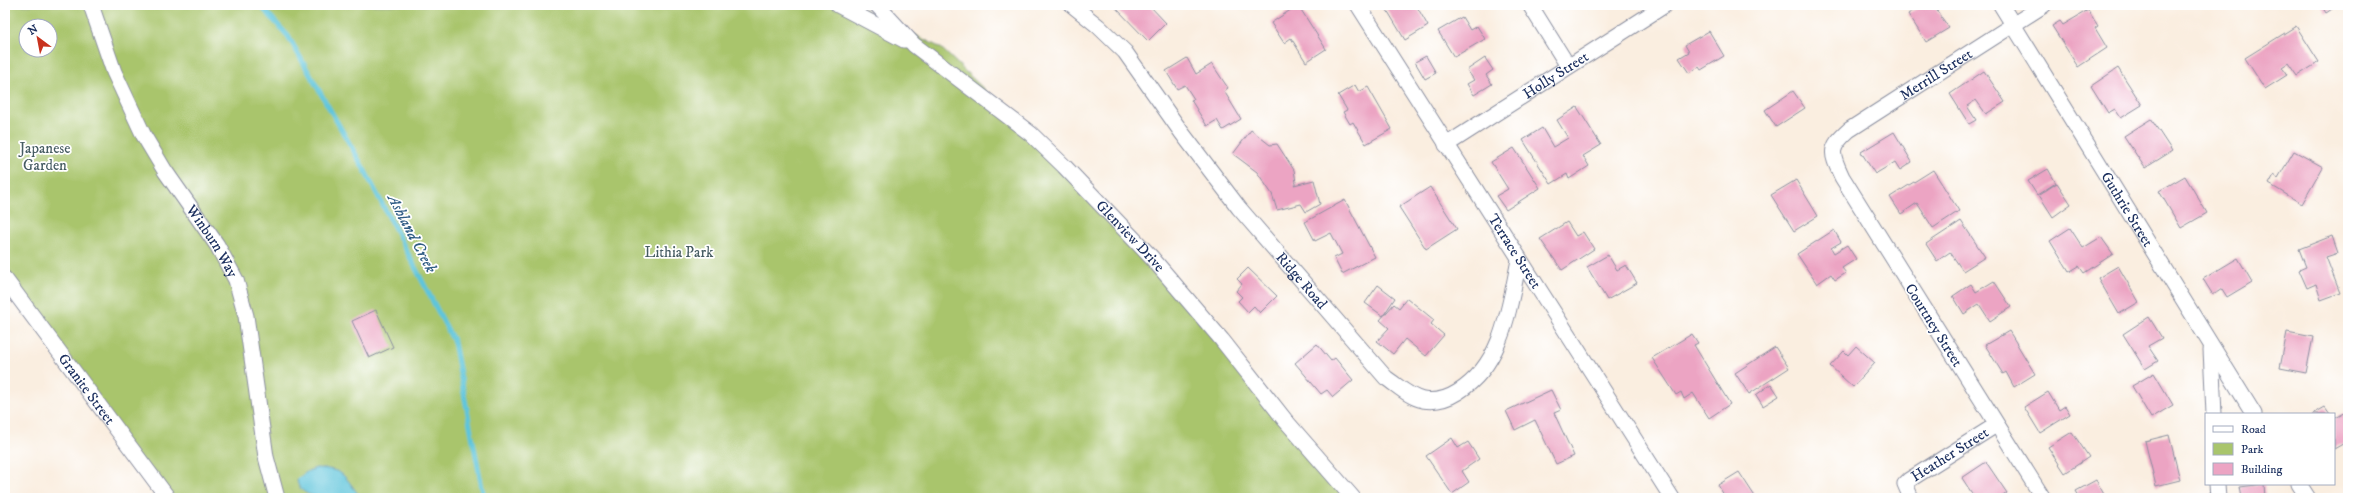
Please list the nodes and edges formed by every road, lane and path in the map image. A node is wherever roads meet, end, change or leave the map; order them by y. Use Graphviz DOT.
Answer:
graph roads {
  1 [pos="91,5"];
  2 [pos="838,5"];
  3 [pos="877,5"];
  4 [pos="1072,5"];
  5 [pos="1358,5"];
  6 [pos="1530,5"];
  7 [pos="1665,5"];
  8 [pos="2001,5"];
  9 [pos="2044,5"];
  10 [pos="2014,25"];
  11 [pos="914,45"];
  12 [pos="1568,66"];
  13 [pos="1446,145"];
  14 [pos="1833,149"];
  15 [pos="1519,260"];
  16 [pos="5,279"];
  17 [pos="2211,347"];
  18 [pos="2214,413"];
  19 [pos="2253,413"];
  20 [pos="1996,425"];
  21 [pos="2217,485"];
  22 [pos="2300,485"];
  23 [pos="1908,491"];
  24 [pos="168,498"];
  25 [pos="277,498"];
  26 [pos="1353,498"];
  27 [pos="1672,498"];
  28 [pos="2043,498"];
  29 [pos="2218,498"];
  30 [pos="2308,498"];
  1 -- 25 [label="street, Winburn Way"];
  2 -- 11 [label="street"];
  3 -- 11 [label="street, Glenview Drive"];
  4 -- 15 [label="street, Ridge Road"];
  5 -- 13 [label="street, Terrace Street"];
  6 -- 12 [label="street"];
  7 -- 12 [label="street, Holly Street"];
  8 -- 10 [label="street, Guthrie Street"];
  9 -- 10 [label="street, Merrill Street"];
  10 -- 14 [label="street, Merrill Street"];
  10 -- 17 [label="street, Guthrie Street"];
  11 -- 26 [label="street, Glenview Drive"];
  12 -- 13 [label="street, Holly Street"];
  13 -- 15 [label="street, Terrace Street"];
  14 -- 20 [label="street, Courtney Street"];
  15 -- 27 [label="street, Terrace Street"];
  16 -- 24 [label="street, Granite Street"];
  17 -- 18 [label="street"];
  17 -- 19 [label="street, Guthrie Street"];
  20 -- 23 [label="street, Heather Street"];
  20 -- 28 [label="street, Courtney Street"];
  21 -- 29 [label="street"];
  22 -- 30 [label="street"];
}
